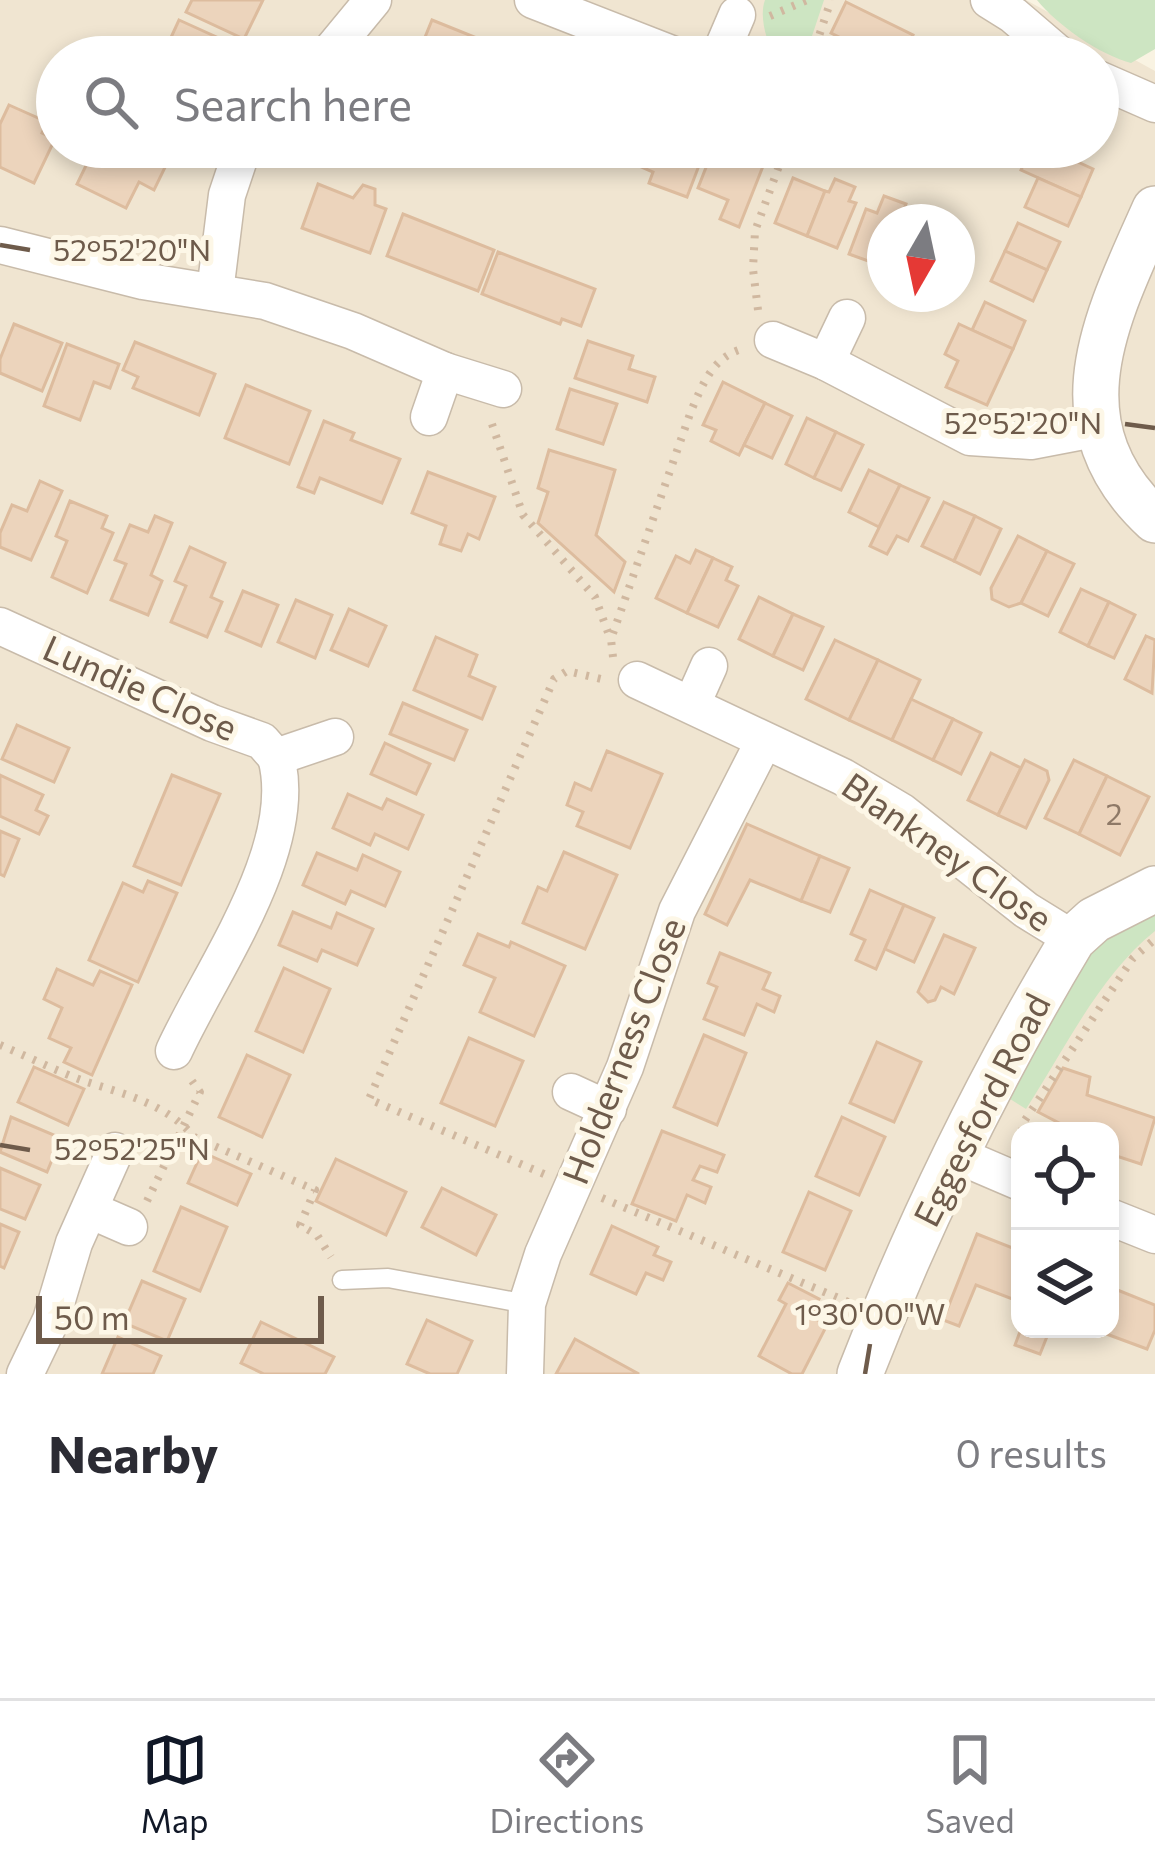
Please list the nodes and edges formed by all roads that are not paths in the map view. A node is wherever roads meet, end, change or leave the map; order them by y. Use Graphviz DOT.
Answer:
graph roads {
  1 [pos="373,0"];
  2 [pos="533,0"];
  3 [pos="989,0"];
  4 [pos="745,8"];
  5 [pos="343,36"];
  6 [pos="625,36"];
  7 [pos="730,36"];
  8 [pos="1038,36"];
  9 [pos="1119,88"];
  10 [pos="1155,104"];
  11 [pos="236,168"];
  12 [pos="1155,209"];
  13 [pos="0,245"];
  14 [pos="215,292"];
  15 [pos="847,318"];
  16 [pos="762,329"];
  17 [pos="826,362"];
  18 [pos="445,371"];
  19 [pos="503,389"];
  20 [pos="429,417"];
  21 [pos="1099,428"];
  22 [pos="1155,520"];
  23 [pos="4,636"];
  24 [pos="709,667"];
  25 [pos="637,680"];
  26 [pos="692,704"];
  27 [pos="335,737"];
  28 [pos="764,741"];
  29 [pos="275,757"];
  30 [pos="1155,889"];
  31 [pos="1073,939"];
  32 [pos="174,1051"];
  33 [pos="571,1092"];
  34 [pos="608,1109"];
  35 [pos="115,1151"];
  36 [pos="957,1155"];
  37 [pos="1011,1178"];
  38 [pos="90,1210"];
  39 [pos="1119,1221"];
  40 [pos="129,1227"];
  41 [pos="1155,1235"];
  42 [pos="342,1280"];
  43 [pos="527,1304"];
  44 [pos="25,1374"];
  45 [pos="525,1374"];
  46 [pos="860,1374"];
  1 -- 5 [label="street"];
  2 -- 6 [label="street"];
  3 -- 8 [label="street"];
  4 -- 7 [label="street"];
  9 -- 10 [label="street"];
  11 -- 14 [label="street"];
  12 -- 21 [label="street"];
  13 -- 14 [label="street"];
  14 -- 18 [label="street"];
  15 -- 17 [label="street"];
  16 -- 17 [label="street"];
  17 -- 21 [label="street"];
  18 -- 19 [label="street"];
  18 -- 20 [label="street"];
  21 -- 22 [label="street"];
  23 -- 29 [label="street, Lundie Close"];
  24 -- 26 [label="street"];
  25 -- 26 [label="street, Blankney Close"];
  26 -- 28 [label="street, Blankney Close"];
  27 -- 29 [label="street, Lundie Close"];
  28 -- 31 [label="street, Blankney Close"];
  28 -- 34 [label="street, Holderness Close"];
  29 -- 32 [label="street, Lundie Close"];
  30 -- 31 [label="street, Eggesford Road"];
  31 -- 36 [label="street, Eggesford Road"];
  33 -- 34 [label="street"];
  34 -- 43 [label="street, Holderness Close"];
  35 -- 38 [label="street"];
  36 -- 37 [label="street"];
  36 -- 46 [label="street, Eggesford Road"];
  38 -- 40 [label="street"];
  38 -- 44 [label="street"];
  39 -- 41 [label="street"];
  42 -- 43 [label="lane"];
  43 -- 45 [label="street, Holderness Close"];
}
